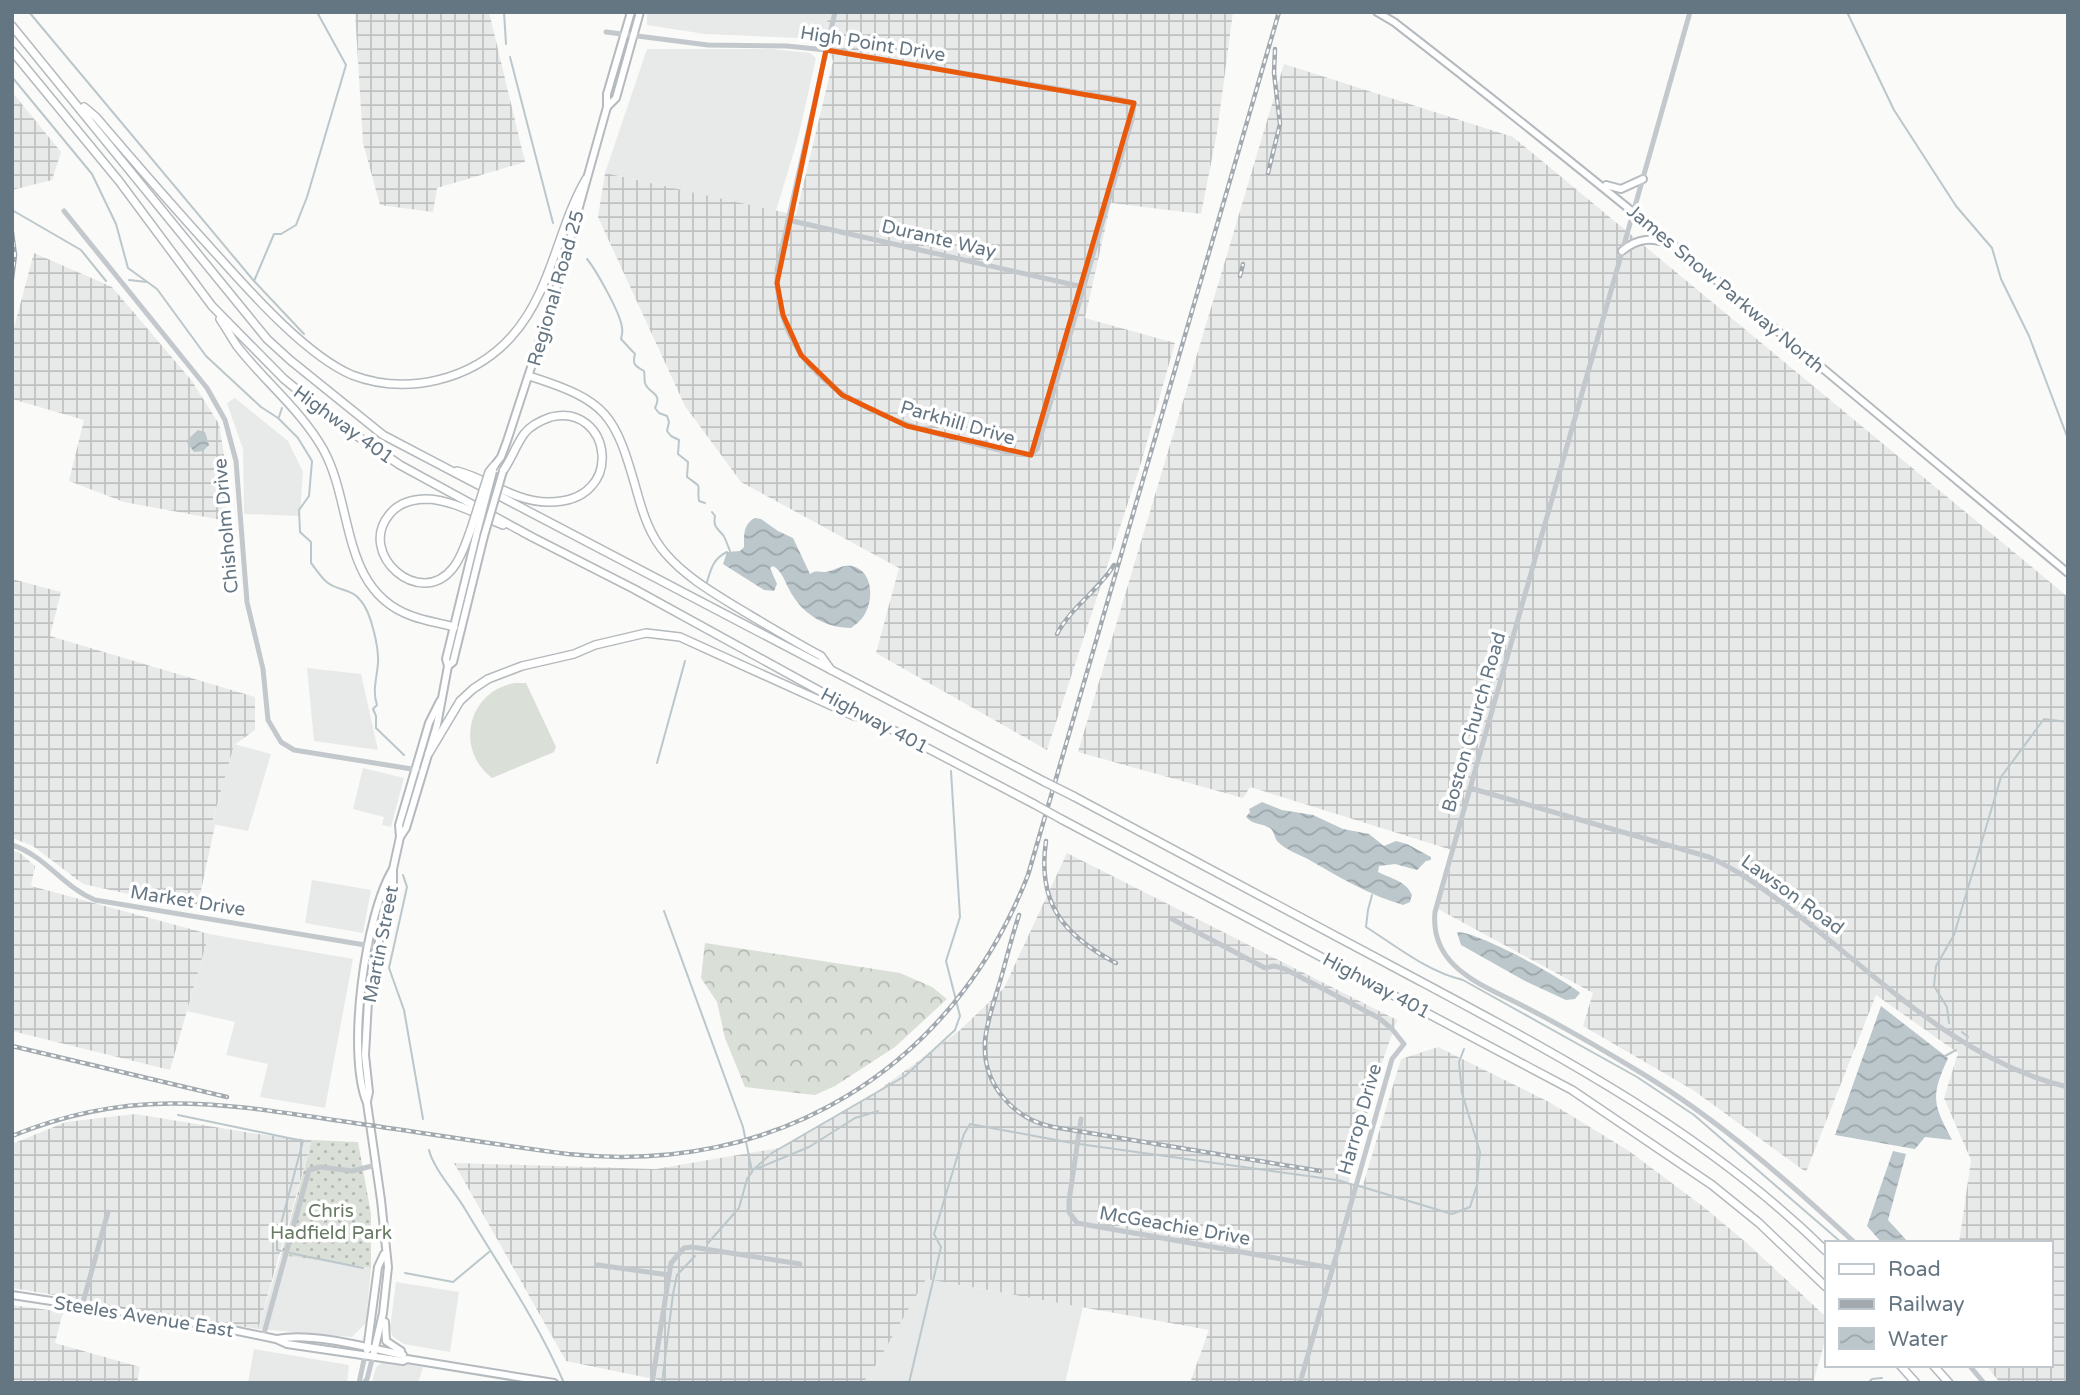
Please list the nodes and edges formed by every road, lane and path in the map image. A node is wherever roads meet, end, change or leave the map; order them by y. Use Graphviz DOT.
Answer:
graph roads {
  1 [pos="631,12"];
  2 [pos="640,12"];
  3 [pos="835,12"];
  4 [pos="1377,12"];
  5 [pos="1690,12"];
  6 [pos="12,26"];
  7 [pos="606,32"];
  8 [pos="625,35"];
  9 [pos="634,36"];
  10 [pos="826,50"];
  11 [pos="12,51"];
  12 [pos="68,93"];
  13 [pos="1133,103"];
  14 [pos="607,107"];
  15 [pos="586,179"];
  16 [pos="1643,179"];
  17 [pos="1599,183"];
  18 [pos="64,211"];
  19 [pos="1634,211"];
  20 [pos="788,220"];
  21 [pos="1676,246"];
  22 [pos="1622,251"];
  23 [pos="1083,287"];
  24 [pos="212,306"];
  25 [pos="529,376"];
  26 [pos="501,457"];
  27 [pos="494,466"];
  28 [pos="446,468"];
  29 [pos="503,471"];
  30 [pos="474,530"];
  31 [pos="532,537"];
  32 [pos="2068,573"];
  33 [pos="454,627"];
  34 [pos="448,666"];
  35 [pos="831,671"];
  36 [pos="440,701"];
  37 [pos="869,718"];
  38 [pos="429,753"];
  39 [pos="415,769"];
  40 [pos="424,771"];
  41 [pos="1470,788"];
  42 [pos="400,837"];
  43 [pos="12,845"];
  44 [pos="393,869"];
  45 [pos="1172,919"];
  46 [pos="368,946"];
  47 [pos="377,947"];
  48 [pos="2068,1087"];
  49 [pos="367,1103"];
  50 [pos="1081,1119"];
  51 [pos="376,1165"];
  52 [pos="108,1212"];
  53 [pos="1853,1241"];
  54 [pos="1825,1250"];
  55 [pos="385,1252"];
  56 [pos="800,1264"];
  57 [pos="598,1265"];
  58 [pos="1332,1268"];
  59 [pos="668,1275"];
  60 [pos="1825,1286"];
  61 [pos="12,1295"];
  62 [pos="82,1306"];
  63 [pos="383,1313"];
  64 [pos="263,1336"];
  65 [pos="370,1352"];
  66 [pos="405,1357"];
  67 [pos="1902,1367"];
  68 [pos="1935,1367"];
  69 [pos="1971,1367"];
  70 [pos="521,1380"];
  71 [pos="362,1383"];
  72 [pos="554,1383"];
  73 [pos="652,1383"];
  74 [pos="1300,1383"];
  75 [pos="1916,1383"];
  76 [pos="1948,1383"];
  77 [pos="1984,1383"];
  1 -- 8 [label="main road, Regional Road 25"];
  2 -- 9 [label="main road, Regional Road 25"];
  3 -- 10 [label="street, Parkhill Drive"];
  4 -- 17 [label="main road, James Snow Parkway North"];
  5 -- 16 [label="street, Boston Church Road"];
  6 -- 12 [label="highway, Highway 401"];
  7 -- 8 [label="street, High Point Drive"];
  8 -- 9 [label="street, High Point Drive"];
  8 -- 14 [label="main road, Regional Road 25"];
  9 -- 10 [label="street, High Point Drive"];
  9 -- 14 [label="main road, Regional Road 25"];
  10 -- 13 [label="street, High Point Drive"];
  10 -- 20 [label="street, Parkhill Drive"];
  11 -- 24 [label="highway, Highway 401"];
  12 -- 15 [label="highway"];
  12 -- 28 [label="highway, Highway 401"];
  13 -- 23 [label="street, Parkhill Drive"];
  14 -- 15 [label="main road, Regional Road 25"];
  15 -- 25 [label="main road, Regional Road 25"];
  16 -- 17 [label="main road"];
  16 -- 19 [label="street, Boston Church Road"];
  17 -- 19 [label="main road, James Snow Parkway North"];
  18 -- 39 [label="street, Chisholm Drive"];
  19 -- 21 [label="main road, James Snow Parkway North"];
  19 -- 22 [label="street, Boston Church Road"];
  20 -- 23 [label="street, Durante Way"];
  20 -- 23 [label="street, Parkhill Drive"];
  21 -- 22 [label="main road"];
  21 -- 32 [label="main road, James Snow Parkway North"];
  22 -- 41 [label="street, Boston Church Road"];
  24 -- 31 [label="highway, Highway 401"];
  24 -- 33 [label="highway"];
  25 -- 26 [label="main road, Regional Road 25"];
  25 -- 35 [label="highway"];
  26 -- 27 [label="main road, Regional Road 25"];
  26 -- 29 [label="main road, Martin Street"];
  27 -- 30 [label="highway, bridge"];
  28 -- 29 [label="highway"];
  28 -- 35 [label="highway, Highway 401"];
  29 -- 34 [label="main road, Martin Street, bridge"];
  30 -- 31 [label="highway"];
  30 -- 33 [label="main road, Martin Street"];
  31 -- 37 [label="highway, Highway 401"];
  33 -- 34 [label="main road, Martin Street"];
  34 -- 36 [label="main road, Martin Street"];
  35 -- 54 [label="highway, Highway 401, bridge"];
  36 -- 38 [label="main road, Martin Street"];
  36 -- 39 [label="main road, Martin Street"];
  37 -- 38 [label="highway"];
  37 -- 60 [label="highway, Highway 401, bridge"];
  38 -- 40 [label="main road, Martin Street"];
  39 -- 40 [label="street, Chisholm Drive"];
  39 -- 42 [label="main road, Martin Street"];
  40 -- 42 [label="main road, Martin Street"];
  41 -- 48 [label="street, Lawson Road"];
  41 -- 53 [label="street, Boston Church Road"];
  42 -- 44 [label="main road, Martin Street"];
  43 -- 46 [label="street, Market Drive"];
  44 -- 46 [label="main road, Martin Street"];
  44 -- 47 [label="main road, Martin Street"];
  45 -- 58 [label="street, Harrop Drive"];
  46 -- 47 [label="street, Market Drive"];
  46 -- 49 [label="main road, Martin Street"];
  47 -- 49 [label="main road, Martin Street"];
  49 -- 51 [label="main road, Martin Street"];
  50 -- 58 [label="street, McGeachie Drive"];
  51 -- 55 [label="main road, Martin Street"];
  51 -- 64 [label="street"];
  52 -- 62 [label="street"];
  55 -- 63 [label="main road, Martin Street"];
  55 -- 65 [label="main road, Martin Street"];
  56 -- 59 [label="street"];
  57 -- 59 [label="street"];
  58 -- 74 [label="street, Harrop Drive"];
  59 -- 73 [label="street"];
  61 -- 62 [label="main road, Steeles Avenue East"];
  62 -- 64 [label="main road, Steeles Avenue East"];
  63 -- 65 [label="main road, Martin Street"];
  63 -- 66 [label="main road"];
  64 -- 65 [label="main road, Steeles Avenue East"];
  65 -- 66 [label="main road, Steeles Avenue East"];
  65 -- 71 [label="street, Martin Street"];
  66 -- 70 [label="main road, Steeles Avenue East"];
  67 -- 75 [label="highway"];
  68 -- 76 [label="highway"];
  69 -- 77 [label="street"];
  70 -- 72 [label="main road, Steeles Avenue East"];
}
